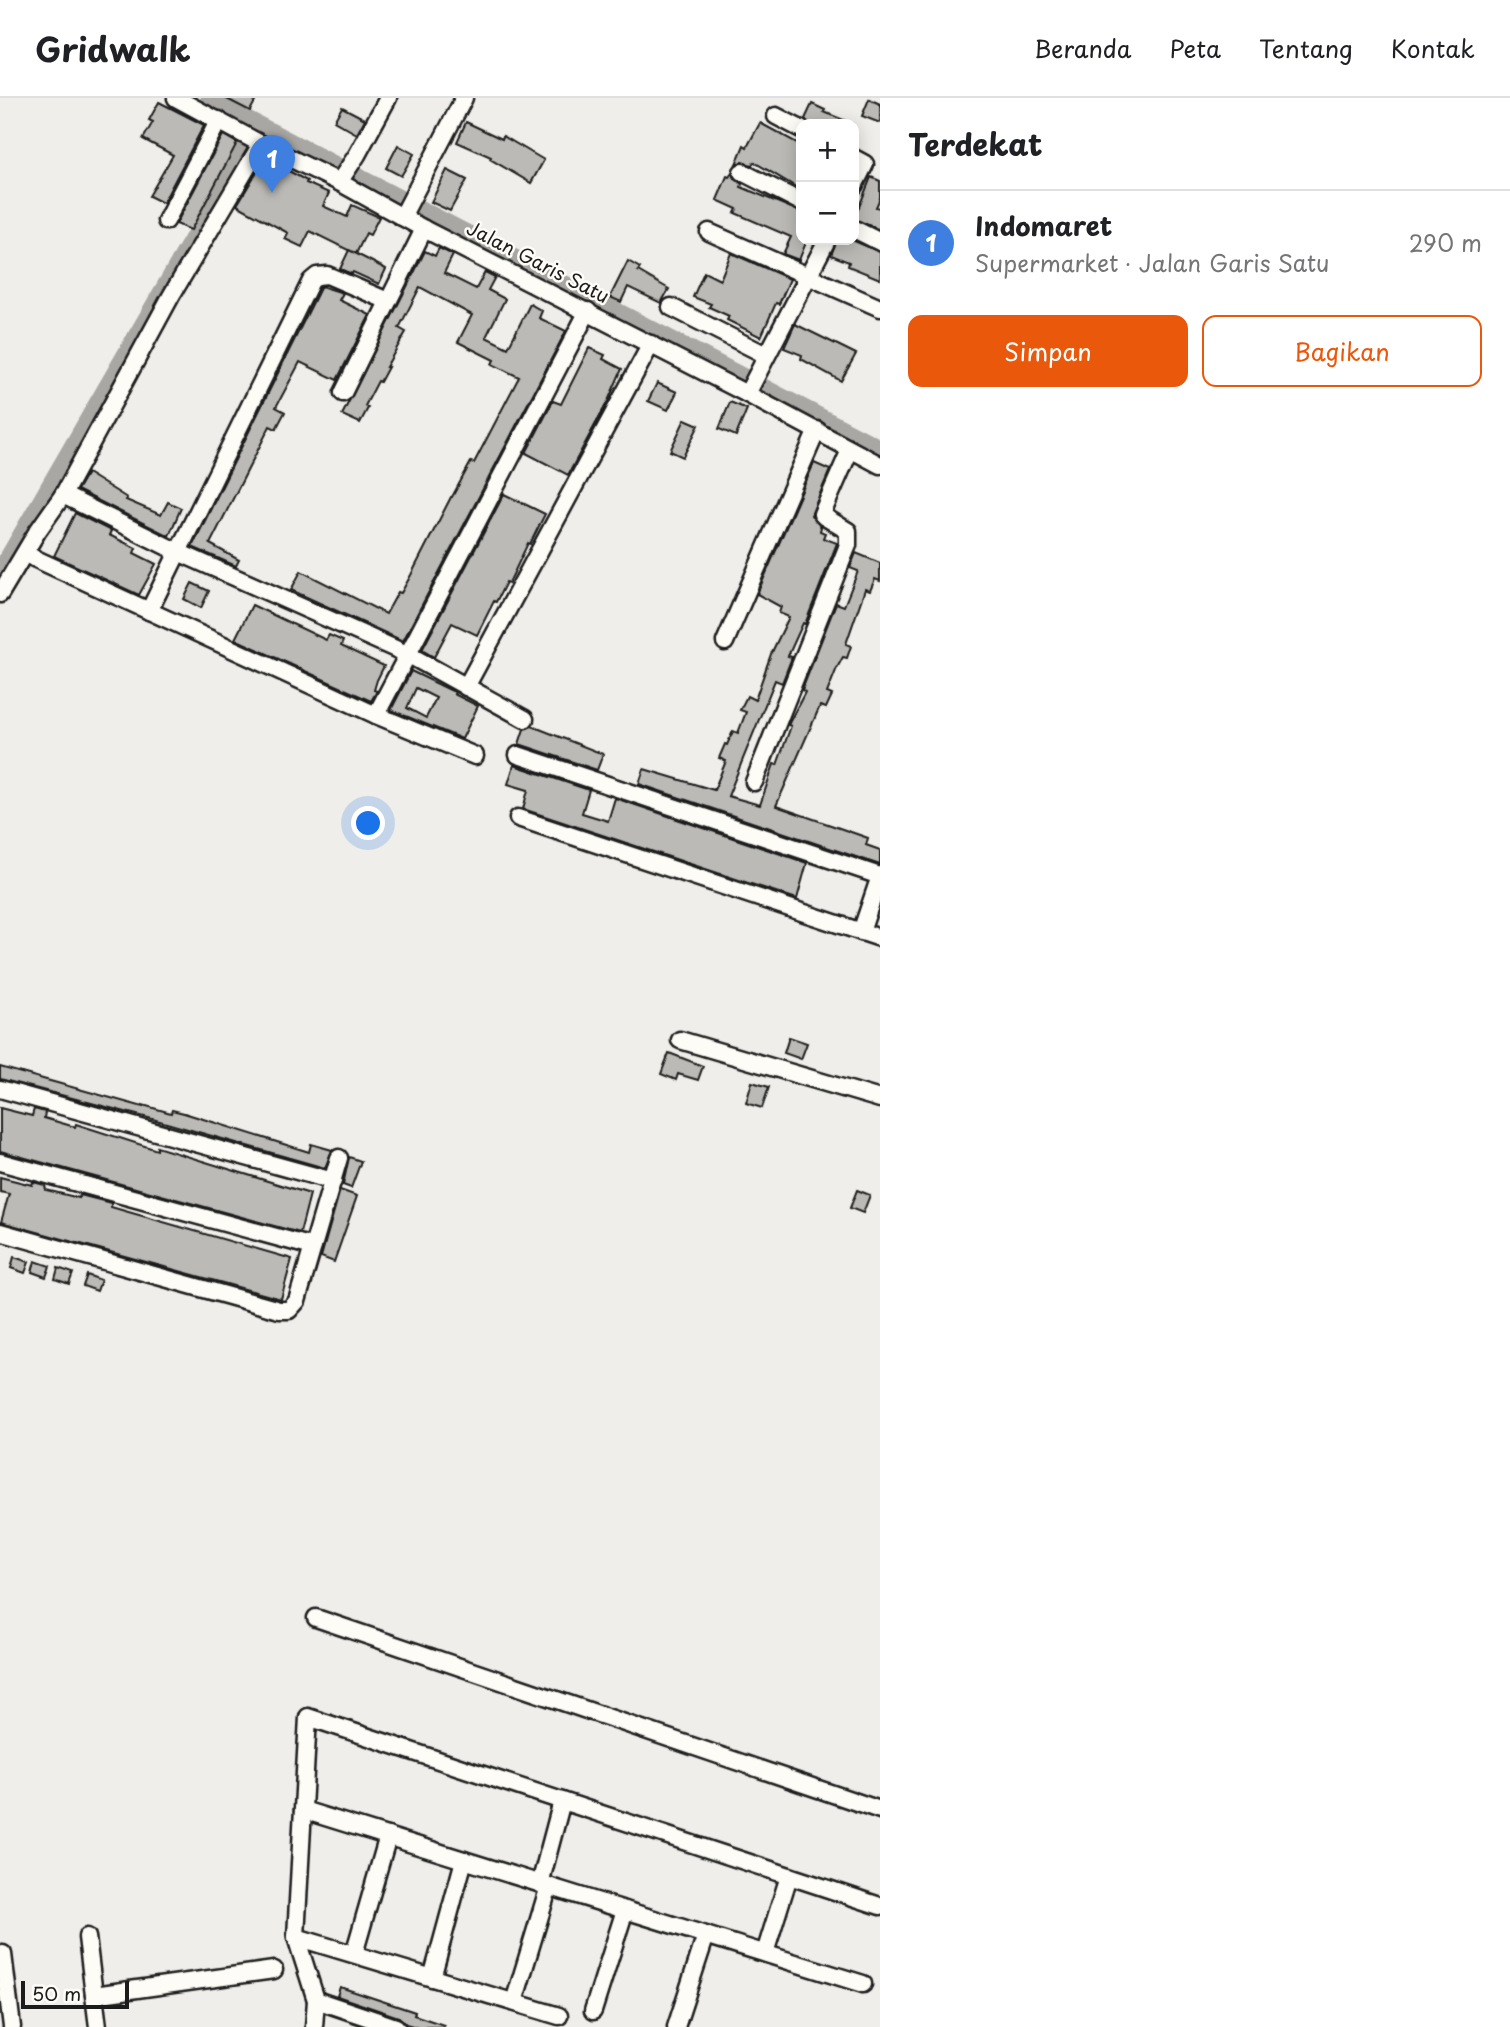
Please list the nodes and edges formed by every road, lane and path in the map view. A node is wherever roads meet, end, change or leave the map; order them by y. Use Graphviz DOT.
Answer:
graph roads {
  1 [pos="176,98"];
  2 [pos="388,98"];
  3 [pos="464,98"];
  4 [pos="776,116"];
  5 [pos="219,120"];
  6 [pos="796,126"];
  7 [pos="261,144"];
  8 [pos="859,161"];
  9 [pos="880,171"];
  10 [pos="742,172"];
  11 [pos="342,178"];
  12 [pos="796,199"];
  13 [pos="408,206"];
  14 [pos="166,220"];
  15 [pos="424,229"];
  16 [pos="709,232"];
  17 [pos="859,232"];
  18 [pos="880,242"];
  19 [pos="824,245"];
  20 [pos="808,276"];
  21 [pos="388,301"];
  22 [pos="671,307"];
  23 [pos="880,307"];
  24 [pos="588,311"];
  25 [pos="651,344"];
  26 [pos="764,361"];
  27 [pos="749,390"];
  28 [pos="343,393"];
  29 [pos="817,430"];
  30 [pos="850,450"];
  31 [pos="880,464"];
  32 [pos="63,495"];
  33 [pos="178,552"];
  34 [pos="25,554"];
  35 [pos="0,594"];
  36 [pos="149,611"];
  37 [pos="725,642"];
  38 [pos="409,655"];
  39 [pos="466,687"];
  40 [pos="376,715"];
  41 [pos="525,719"];
  42 [pos="518,755"];
  43 [pos="475,756"];
  44 [pos="754,782"];
  45 [pos="518,818"];
  46 [pos="880,876"];
  47 [pos="861,932"];
  48 [pos="880,938"];
  49 [pos="680,1040"];
  50 [pos="0,1089"];
  51 [pos="880,1099"];
  52 [pos="339,1158"];
  53 [pos="0,1162"];
  54 [pos="333,1181"];
  55 [pos="0,1232"];
  56 [pos="313,1247"];
  57 [pos="316,1618"];
  58 [pos="562,1801"];
  59 [pos="303,1810"];
  60 [pos="880,1810"];
  61 [pos="388,1836"];
  62 [pos="464,1860"];
  63 [pos="789,1876"];
  64 [pos="544,1885"];
  65 [pos="880,1906"];
  66 [pos="625,1910"];
  67 [pos="706,1935"];
  68 [pos="87,1937"];
  69 [pos="296,1937"];
  70 [pos="765,1953"];
  71 [pos="3,1954"];
  72 [pos="354,1954"];
  73 [pos="274,1970"];
  74 [pos="432,1978"];
  75 [pos="863,1984"];
  76 [pos="94,1996"];
  77 [pos="316,2000"];
  78 [pos="514,2002"];
  79 [pos="593,2011"];
  80 [pos="559,2016"];
  81 [pos="12,2027"];
  82 [pos="98,2027"];
  83 [pos="314,2027"];
  84 [pos="396,2027"];
  85 [pos="676,2027"];
  1 -- 5 [label="street, Jalan Garis Satu"];
  2 -- 11 [label="street"];
  3 -- 13 [label="street"];
  4 -- 6 [label="street"];
  5 -- 7 [label="street, Jalan Garis Satu"];
  5 -- 14 [label="street"];
  7 -- 11 [label="street, Jalan Garis Satu"];
  7 -- 32 [label="street"];
  8 -- 9 [label="street"];
  10 -- 12 [label="street"];
  11 -- 13 [label="street, Jalan Garis Satu"];
  13 -- 15 [label="street, Jalan Garis Satu"];
  15 -- 21 [label="street"];
  15 -- 24 [label="street, Jalan Garis Satu"];
  16 -- 20 [label="street"];
  17 -- 18 [label="street"];
  19 -- 20 [label="street"];
  20 -- 23 [label="street"];
  20 -- 26 [label="street"];
  21 -- 28 [label="street"];
  21 -- 33 [label="street"];
  22 -- 26 [label="street"];
  24 -- 25 [label="street, Jalan Garis Satu"];
  24 -- 38 [label="street"];
  25 -- 27 [label="street, Jalan Garis Satu"];
  25 -- 39 [label="street"];
  26 -- 27 [label="street"];
  27 -- 29 [label="street, Jalan Garis Satu"];
  29 -- 30 [label="street, Jalan Garis Satu"];
  29 -- 37 [label="street"];
  30 -- 31 [label="street, Jalan Garis Satu"];
  30 -- 44 [label="street"];
  32 -- 33 [label="street"];
  32 -- 34 [label="street"];
  33 -- 36 [label="street"];
  33 -- 38 [label="street"];
  34 -- 35 [label="street"];
  34 -- 36 [label="street"];
  36 -- 40 [label="street"];
  38 -- 39 [label="street"];
  38 -- 40 [label="street"];
  39 -- 41 [label="street"];
  40 -- 43 [label="street"];
  42 -- 46 [label="street"];
  45 -- 47 [label="street"];
  46 -- 47 [label="street"];
  47 -- 48 [label="street"];
  49 -- 51 [label="street"];
  50 -- 54 [label="street"];
  52 -- 54 [label="street"];
  53 -- 56 [label="street"];
  54 -- 56 [label="street"];
  55 -- 56 [label="street"];
  57 -- 60 [label="street"];
  58 -- 59 [label="street"];
  58 -- 63 [label="street"];
  58 -- 64 [label="street"];
  59 -- 61 [label="street"];
  59 -- 69 [label="street"];
  61 -- 62 [label="street"];
  61 -- 72 [label="street"];
  62 -- 64 [label="street"];
  62 -- 74 [label="street"];
  63 -- 65 [label="street"];
  63 -- 70 [label="street"];
  64 -- 66 [label="street"];
  64 -- 78 [label="street"];
  66 -- 67 [label="street"];
  66 -- 79 [label="street"];
  67 -- 70 [label="street"];
  67 -- 85 [label="street"];
  68 -- 76 [label="street"];
  69 -- 72 [label="street"];
  69 -- 77 [label="street"];
  70 -- 75 [label="street"];
  71 -- 81 [label="street"];
  72 -- 74 [label="street"];
  73 -- 76 [label="street"];
  74 -- 78 [label="street"];
  76 -- 82 [label="street"];
  77 -- 83 [label="street"];
  77 -- 84 [label="street"];
  78 -- 80 [label="street"];
}
